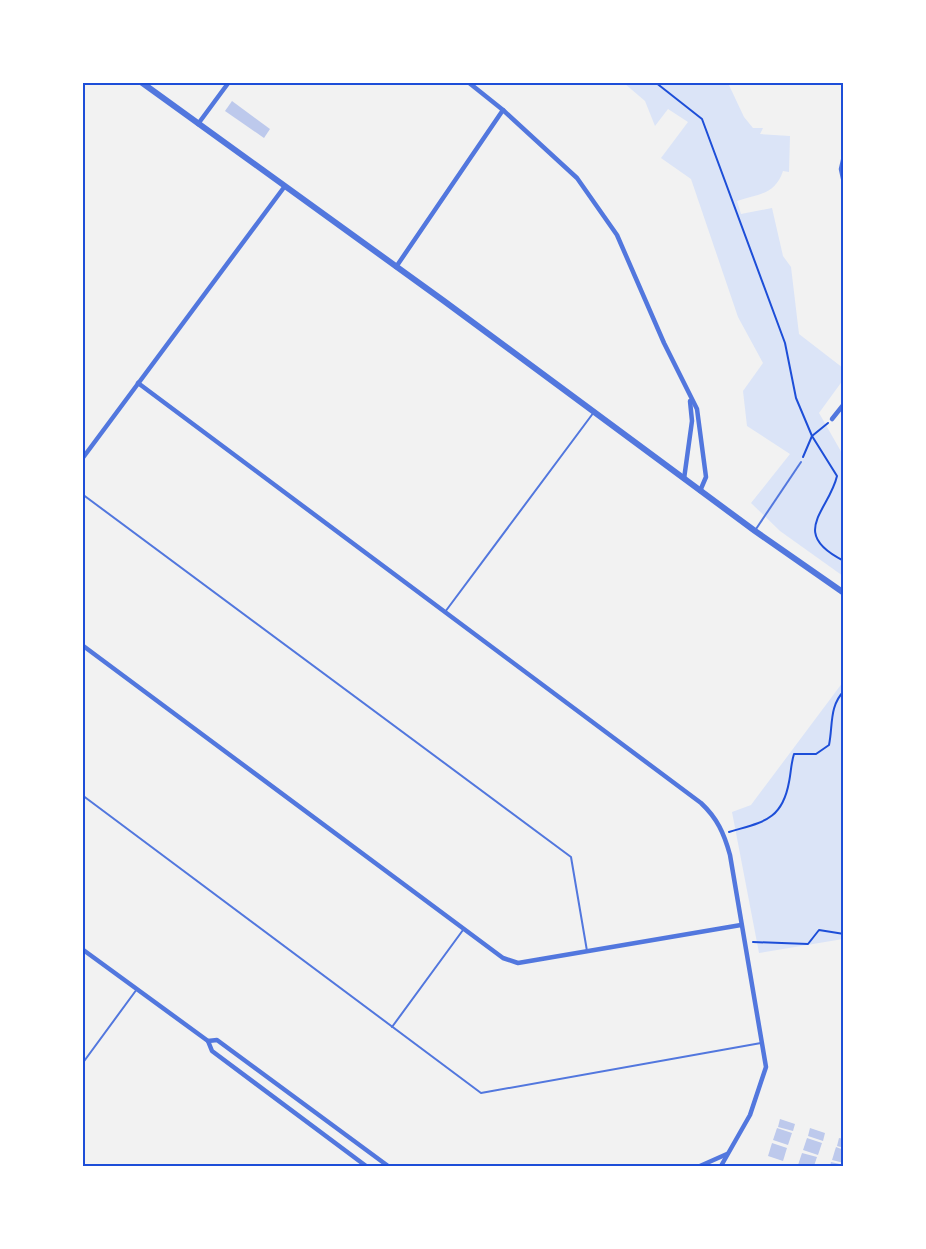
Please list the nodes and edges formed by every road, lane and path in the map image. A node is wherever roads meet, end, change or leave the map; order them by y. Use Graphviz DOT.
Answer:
graph roads {
  1 [pos="141,82"];
  2 [pos="228,82"];
  3 [pos="468,82"];
  4 [pos="655,82"];
  5 [pos="503,110"];
  6 [pos="198,124"];
  7 [pos="843,156"];
  8 [pos="843,183"];
  9 [pos="285,186"];
  10 [pos="396,267"];
  11 [pos="138,383"];
  12 [pos="690,399"];
  13 [pos="843,404"];
  14 [pos="594,412"];
  15 [pos="832,419"];
  16 [pos="812,436"];
  17 [pos="82,459"];
  18 [pos="801,462"];
  19 [pos="684,479"];
  20 [pos="700,491"];
  21 [pos="82,494"];
  22 [pos="755,531"];
  23 [pos="843,561"];
  24 [pos="843,593"];
  25 [pos="445,612"];
  26 [pos="82,645"];
  27 [pos="843,692"];
  28 [pos="82,795"];
  29 [pos="724,833"];
  30 [pos="741,925"];
  31 [pos="464,929"];
  32 [pos="843,934"];
  33 [pos="744,942"];
  34 [pos="82,949"];
  35 [pos="587,951"];
  36 [pos="137,989"];
  37 [pos="392,1027"];
  38 [pos="208,1041"];
  39 [pos="763,1043"];
  40 [pos="82,1064"];
  41 [pos="728,1154"];
  42 [pos="366,1167"];
  43 [pos="388,1167"];
  44 [pos="700,1167"];
  45 [pos="721,1167"];
  1 -- 6 [label="street"];
  2 -- 6 [label="street"];
  3 -- 5 [label="street"];
  4 -- 16 [label="path"];
  5 -- 10 [label="street"];
  5 -- 12 [label="street"];
  6 -- 9 [label="street"];
  7 -- 8 [label="street"];
  9 -- 10 [label="street"];
  9 -- 11 [label="street"];
  10 -- 14 [label="street"];
  11 -- 17 [label="street"];
  11 -- 25 [label="street"];
  12 -- 19 [label="street"];
  12 -- 20 [label="street"];
  13 -- 15 [label="street"];
  14 -- 19 [label="street"];
  14 -- 25 [label="lane"];
  15 -- 16 [label="path"];
  16 -- 18 [label="path"];
  16 -- 23 [label="path"];
  18 -- 22 [label="lane"];
  19 -- 20 [label="street"];
  20 -- 22 [label="street"];
  21 -- 35 [label="lane"];
  22 -- 24 [label="street"];
  25 -- 29 [label="street"];
  26 -- 31 [label="street"];
  27 -- 29 [label="path"];
  28 -- 37 [label="lane"];
  29 -- 30 [label="street"];
  30 -- 33 [label="street"];
  30 -- 35 [label="street"];
  31 -- 35 [label="street"];
  31 -- 37 [label="lane"];
  32 -- 33 [label="path"];
  33 -- 39 [label="street"];
  34 -- 36 [label="street"];
  36 -- 38 [label="street"];
  36 -- 40 [label="lane"];
  37 -- 39 [label="lane"];
  38 -- 42 [label="street"];
  38 -- 43 [label="street"];
  39 -- 41 [label="street"];
  41 -- 44 [label="street"];
  41 -- 45 [label="street"];
}
